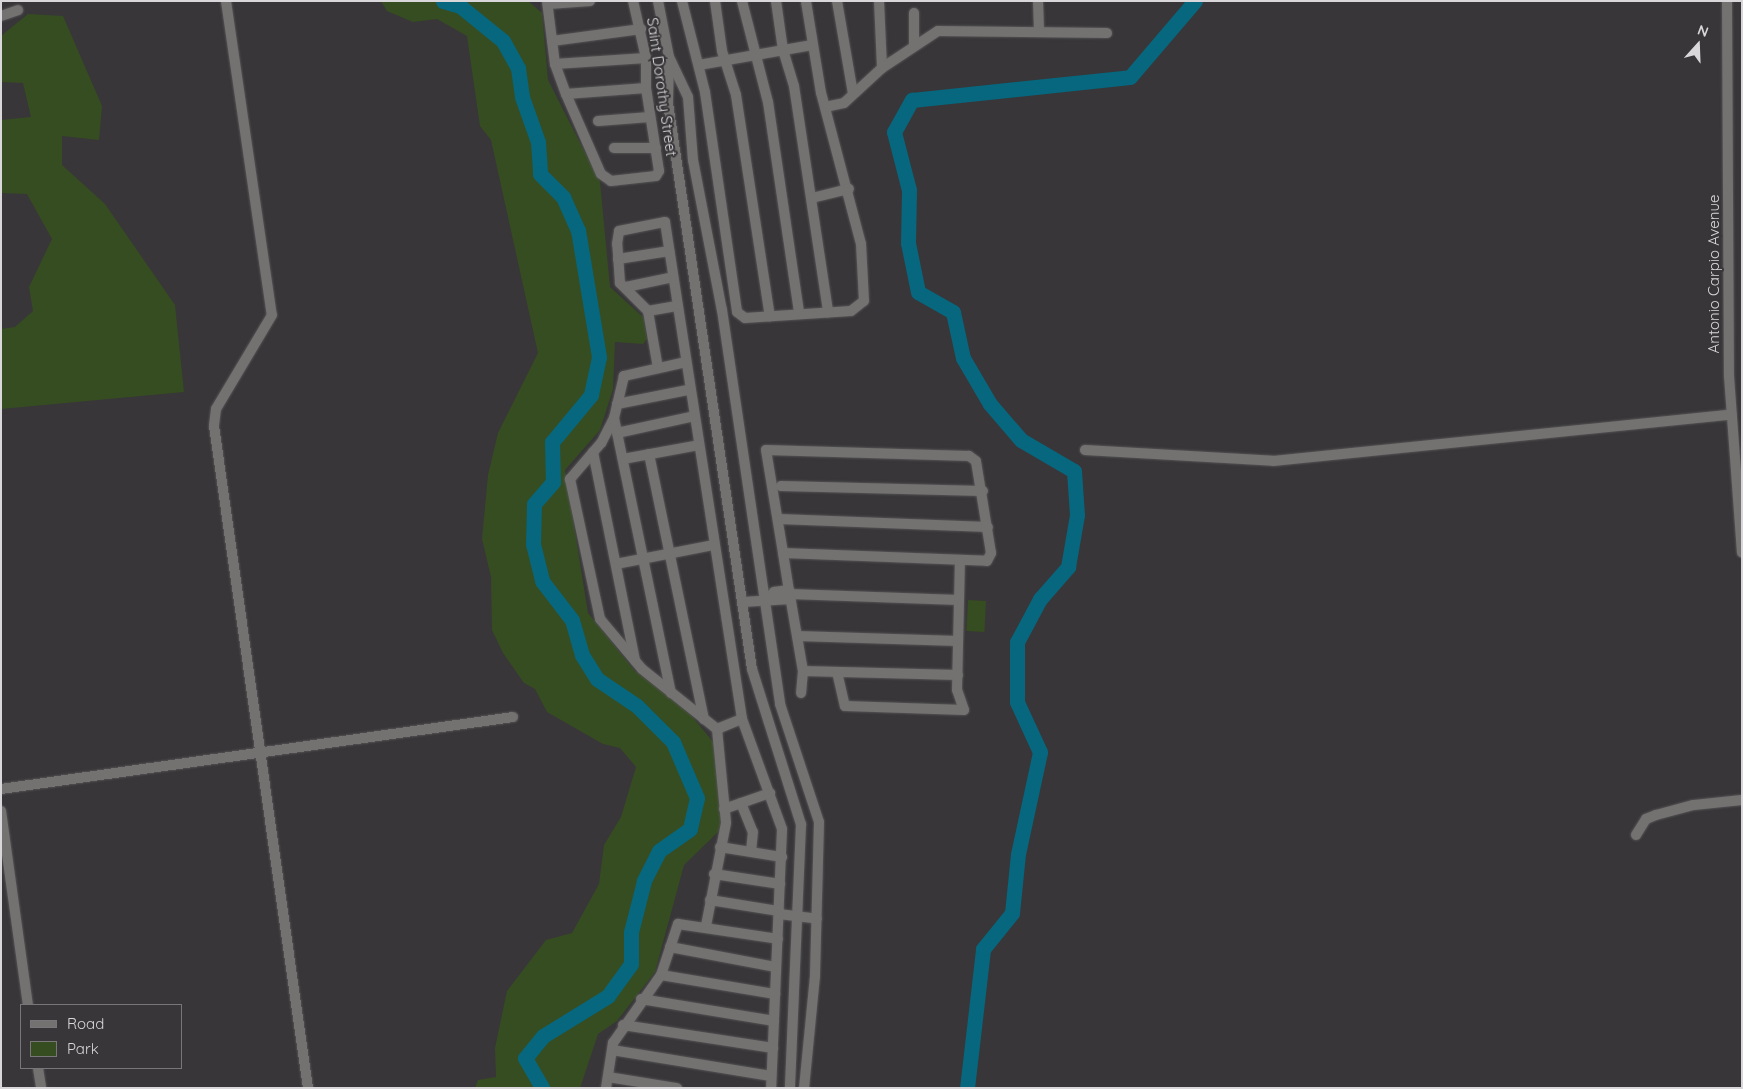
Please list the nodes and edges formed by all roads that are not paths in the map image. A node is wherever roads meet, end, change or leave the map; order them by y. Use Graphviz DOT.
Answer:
graph roads {
  1 [pos="226,1"];
  2 [pos="590,1"];
  3 [pos="633,1"];
  4 [pos="658,1"];
  5 [pos="682,1"];
  6 [pos="715,1"];
  7 [pos="742,1"];
  8 [pos="776,1"];
  9 [pos="806,1"];
  10 [pos="837,1"];
  11 [pos="879,1"];
  12 [pos="1038,1"];
  13 [pos="1727,1"];
  14 [pos="548,2"];
  15 [pos="18,10"];
  16 [pos="2,12"];
  17 [pos="914,13"];
  18 [pos="641,29"];
  19 [pos="1039,32"];
  20 [pos="1107,33"];
  21 [pos="552,41"];
  22 [pos="914,44"];
  23 [pos="812,45"];
  24 [pos="784,51"];
  25 [pos="755,56"];
  26 [pos="669,57"];
  27 [pos="646,58"];
  28 [pos="726,60"];
  29 [pos="555,64"];
  30 [pos="699,65"];
  31 [pos="882,68"];
  32 [pos="646,88"];
  33 [pos="566,94"];
  34 [pos="853,94"];
  35 [pos="825,107"];
  36 [pos="650,117"];
  37 [pos="598,121"];
  38 [pos="614,148"];
  39 [pos="656,148"];
  40 [pos="849,189"];
  41 [pos="812,198"];
  42 [pos="669,251"];
  43 [pos="618,259"];
  44 [pos="673,278"];
  45 [pos="626,286"];
  46 [pos="677,306"];
  47 [pos="648,311"];
  48 [pos="828,312"];
  49 [pos="799,313"];
  50 [pos="770,316"];
  51 [pos="686,362"];
  52 [pos="658,368"];
  53 [pos="688,390"];
  54 [pos="617,404"];
  55 [pos="1732,414"];
  56 [pos="694,416"];
  57 [pos="614,418"];
  58 [pos="617,433"];
  59 [pos="698,445"];
  60 [pos="1085,450"];
  61 [pos="593,452"];
  62 [pos="649,454"];
  63 [pos="622,459"];
  64 [pos="781,486"];
  65 [pos="983,492"];
  66 [pos="779,519"];
  67 [pos="988,527"];
  68 [pos="714,545"];
  69 [pos="1741,550"];
  70 [pos="671,553"];
  71 [pos="783,553"];
  72 [pos="643,559"];
  73 [pos="960,560"];
  74 [pos="616,564"];
  75 [pos="790,594"];
  76 [pos="766,598"];
  77 [pos="959,600"];
  78 [pos="743,602"];
  79 [pos="797,636"];
  80 [pos="958,641"];
  81 [pos="635,661"];
  82 [pos="803,671"];
  83 [pos="838,672"];
  84 [pos="958,675"];
  85 [pos="671,693"];
  86 [pos="802,693"];
  87 [pos="512,717"];
  88 [pos="704,719"];
  89 [pos="742,719"];
  90 [pos="717,729"];
  91 [pos="260,752"];
  92 [pos="1,789"];
  93 [pos="770,793"];
  94 [pos="1742,800"];
  95 [pos="741,803"];
  96 [pos="724,809"];
  97 [pos="1,811"];
  98 [pos="1636,835"];
  99 [pos="720,847"];
  100 [pos="750,852"];
  101 [pos="782,857"];
  102 [pos="714,874"];
  103 [pos="780,884"];
  104 [pos="710,900"];
  105 [pos="779,916"];
  106 [pos="798,918"];
  107 [pos="817,919"];
  108 [pos="706,926"];
  109 [pos="778,939"];
  110 [pos="670,947"];
  111 [pos="776,967"];
  112 [pos="661,974"];
  113 [pos="775,994"];
  114 [pos="642,999"];
  115 [pos="28,1004"];
  116 [pos="774,1021"];
  117 [pos="623,1025"];
  118 [pos="773,1048"];
  119 [pos="612,1050"];
  120 [pos="38,1069"];
  121 [pos="771,1076"];
  122 [pos="608,1077"];
  123 [pos="41,1088"];
  124 [pos="308,1088"];
  125 [pos="606,1088"];
  126 [pos="677,1088"];
  127 [pos="771,1088"];
  128 [pos="790,1088"];
  129 [pos="804,1088"];
  1 -- 91 [label="street"];
  2 -- 14 [label="street"];
  3 -- 18 [label="street, Saint Dorothy Street"];
  4 -- 26 [label="street"];
  5 -- 30 [label="street"];
  6 -- 28 [label="street"];
  7 -- 25 [label="street"];
  8 -- 24 [label="street"];
  9 -- 23 [label="street"];
  10 -- 34 [label="street"];
  11 -- 31 [label="street"];
  12 -- 19 [label="street"];
  13 -- 55 [label="street, Antonio Carpio Avenue"];
  14 -- 21 [label="street, Saint Dorothy Street"];
  15 -- 16 [label="street"];
  17 -- 22 [label="street"];
  18 -- 21 [label="street"];
  18 -- 27 [label="street, Saint Dorothy Street"];
  19 -- 20 [label="street"];
  19 -- 22 [label="street"];
  21 -- 29 [label="street, Saint Dorothy Street"];
  22 -- 31 [label="street"];
  23 -- 24 [label="street"];
  23 -- 35 [label="street"];
  24 -- 25 [label="street"];
  24 -- 41 [label="street"];
  25 -- 28 [label="street"];
  25 -- 49 [label="street"];
  26 -- 76 [label="street"];
  26 -- 78 [label="street"];
  27 -- 29 [label="street"];
  27 -- 32 [label="street, Saint Dorothy Street"];
  28 -- 30 [label="street"];
  28 -- 50 [label="street"];
  29 -- 33 [label="street, Saint Dorothy Street"];
  30 -- 50 [label="street"];
  31 -- 34 [label="street"];
  32 -- 33 [label="street"];
  32 -- 36 [label="street, Saint Dorothy Street"];
  33 -- 39 [label="street, Saint Dorothy Street"];
  34 -- 35 [label="street"];
  35 -- 40 [label="street"];
  36 -- 37 [label="street"];
  36 -- 39 [label="street, Saint Dorothy Street"];
  38 -- 39 [label="street"];
  40 -- 41 [label="street"];
  40 -- 48 [label="street"];
  41 -- 48 [label="street"];
  42 -- 43 [label="street"];
  42 -- 43 [label="street"];
  42 -- 44 [label="street"];
  43 -- 47 [label="street"];
  44 -- 45 [label="street"];
  44 -- 46 [label="street"];
  46 -- 47 [label="street"];
  46 -- 51 [label="street"];
  47 -- 52 [label="street"];
  48 -- 49 [label="street"];
  49 -- 50 [label="street"];
  51 -- 52 [label="street"];
  51 -- 56 [label="street"];
  52 -- 54 [label="street"];
  53 -- 54 [label="street"];
  54 -- 57 [label="street"];
  55 -- 60 [label="street"];
  55 -- 69 [label="street, Antonio Carpio Avenue"];
  56 -- 58 [label="street"];
  56 -- 59 [label="street"];
  57 -- 58 [label="street"];
  57 -- 61 [label="street"];
  58 -- 63 [label="street"];
  59 -- 62 [label="street"];
  59 -- 68 [label="street"];
  61 -- 74 [label="street"];
  61 -- 81 [label="street"];
  62 -- 63 [label="street"];
  62 -- 70 [label="street"];
  63 -- 72 [label="street"];
  64 -- 65 [label="street"];
  65 -- 67 [label="street"];
  65 -- 71 [label="street"];
  66 -- 67 [label="street"];
  67 -- 73 [label="street"];
  68 -- 70 [label="street"];
  68 -- 89 [label="street"];
  70 -- 72 [label="street"];
  70 -- 88 [label="street"];
  71 -- 73 [label="street"];
  71 -- 75 [label="street"];
  72 -- 74 [label="street"];
  72 -- 85 [label="street"];
  73 -- 77 [label="street"];
  74 -- 81 [label="street"];
  75 -- 76 [label="street"];
  75 -- 77 [label="street"];
  75 -- 79 [label="street"];
  76 -- 78 [label="street"];
  76 -- 107 [label="street"];
  77 -- 80 [label="street"];
  78 -- 106 [label="street"];
  79 -- 80 [label="street"];
  79 -- 82 [label="street"];
  80 -- 84 [label="street"];
  81 -- 85 [label="street"];
  82 -- 83 [label="street"];
  82 -- 86 [label="street"];
  83 -- 84 [label="street"];
  83 -- 84 [label="street"];
  85 -- 88 [label="street"];
  87 -- 91 [label="street"];
  88 -- 90 [label="street"];
  89 -- 90 [label="street"];
  89 -- 93 [label="street"];
  90 -- 96 [label="street"];
  91 -- 92 [label="street"];
  91 -- 124 [label="street"];
  93 -- 95 [label="street"];
  93 -- 101 [label="street"];
  94 -- 98 [label="street"];
  95 -- 96 [label="street"];
  95 -- 100 [label="street"];
  96 -- 99 [label="street"];
  97 -- 115 [label="street"];
  99 -- 100 [label="street"];
  99 -- 102 [label="street"];
  100 -- 101 [label="street"];
  101 -- 103 [label="street"];
  102 -- 103 [label="street"];
  102 -- 104 [label="street"];
  103 -- 105 [label="street"];
  104 -- 105 [label="street"];
  104 -- 108 [label="street"];
  105 -- 106 [label="street"];
  105 -- 109 [label="street"];
  106 -- 107 [label="street"];
  106 -- 128 [label="street"];
  107 -- 129 [label="street"];
  108 -- 109 [label="street"];
  108 -- 110 [label="street"];
  109 -- 111 [label="street"];
  110 -- 111 [label="street"];
  110 -- 112 [label="street"];
  111 -- 113 [label="street"];
  112 -- 113 [label="street"];
  112 -- 114 [label="street"];
  113 -- 116 [label="street"];
  114 -- 116 [label="street"];
  114 -- 117 [label="street"];
  116 -- 118 [label="street"];
  117 -- 118 [label="street"];
  117 -- 119 [label="street"];
  118 -- 121 [label="street"];
  119 -- 121 [label="street"];
  119 -- 122 [label="street"];
  120 -- 123 [label="street"];
  121 -- 127 [label="street"];
  122 -- 125 [label="street"];
  122 -- 126 [label="street"];
}
